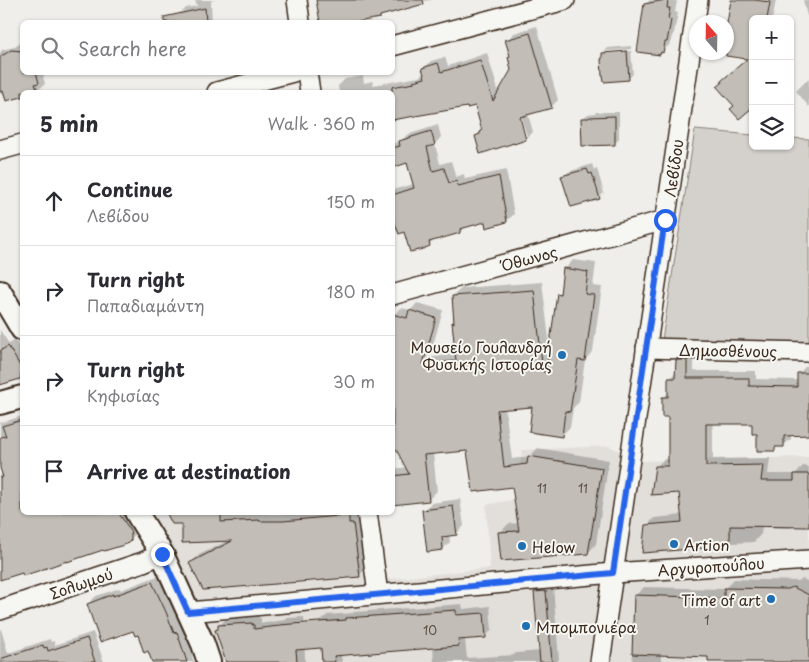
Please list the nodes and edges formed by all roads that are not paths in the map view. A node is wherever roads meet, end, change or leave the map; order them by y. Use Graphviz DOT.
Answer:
graph roads {
  1 [pos="297,0"];
  2 [pos="565,0"];
  3 [pos="698,0"];
  4 [pos="300,20"];
  5 [pos="395,45"];
  6 [pos="282,75"];
  7 [pos="307,75"];
  8 [pos="225,90"];
  9 [pos="310,90"];
  10 [pos="20,145"];
  11 [pos="0,150"];
  12 [pos="665,220"];
  13 [pos="0,292"];
  14 [pos="395,294"];
  15 [pos="20,326"];
  16 [pos="646,348"];
  17 [pos="809,352"];
  18 [pos="20,398"];
  19 [pos="0,403"];
  20 [pos="138,515"];
  21 [pos="367,515"];
  22 [pos="162,554"];
  23 [pos="809,560"];
  24 [pos="613,573"];
  25 [pos="378,594"];
  26 [pos="0,610"];
  27 [pos="188,612"];
  28 [pos="209,662"];
  29 [pos="600,662"];
  1 -- 4 [label="street"];
  2 -- 5 [label="street"];
  3 -- 12 [label="street, Λεβίδου"];
  6 -- 8 [label="street"];
  7 -- 9 [label="street"];
  10 -- 11 [label="street"];
  12 -- 14 [label="street, Όθωνος"];
  12 -- 16 [label="street, Λεβίδου"];
  13 -- 15 [label="main road"];
  16 -- 17 [label="street, Δημοσθένους"];
  16 -- 24 [label="street, Λεβίδου"];
  18 -- 19 [label="main road"];
  20 -- 22 [label="main road"];
  21 -- 25 [label="street"];
  22 -- 26 [label="street, Σολωμού"];
  22 -- 27 [label="main road"];
  23 -- 24 [label="street, Αργυροπούλου"];
  24 -- 25 [label="street, Αργυροπούλου"];
  24 -- 29 [label="street, Λεβίδου"];
  25 -- 27 [label="street, Αργυροπούλου"];
  27 -- 28 [label="main road"];
}
